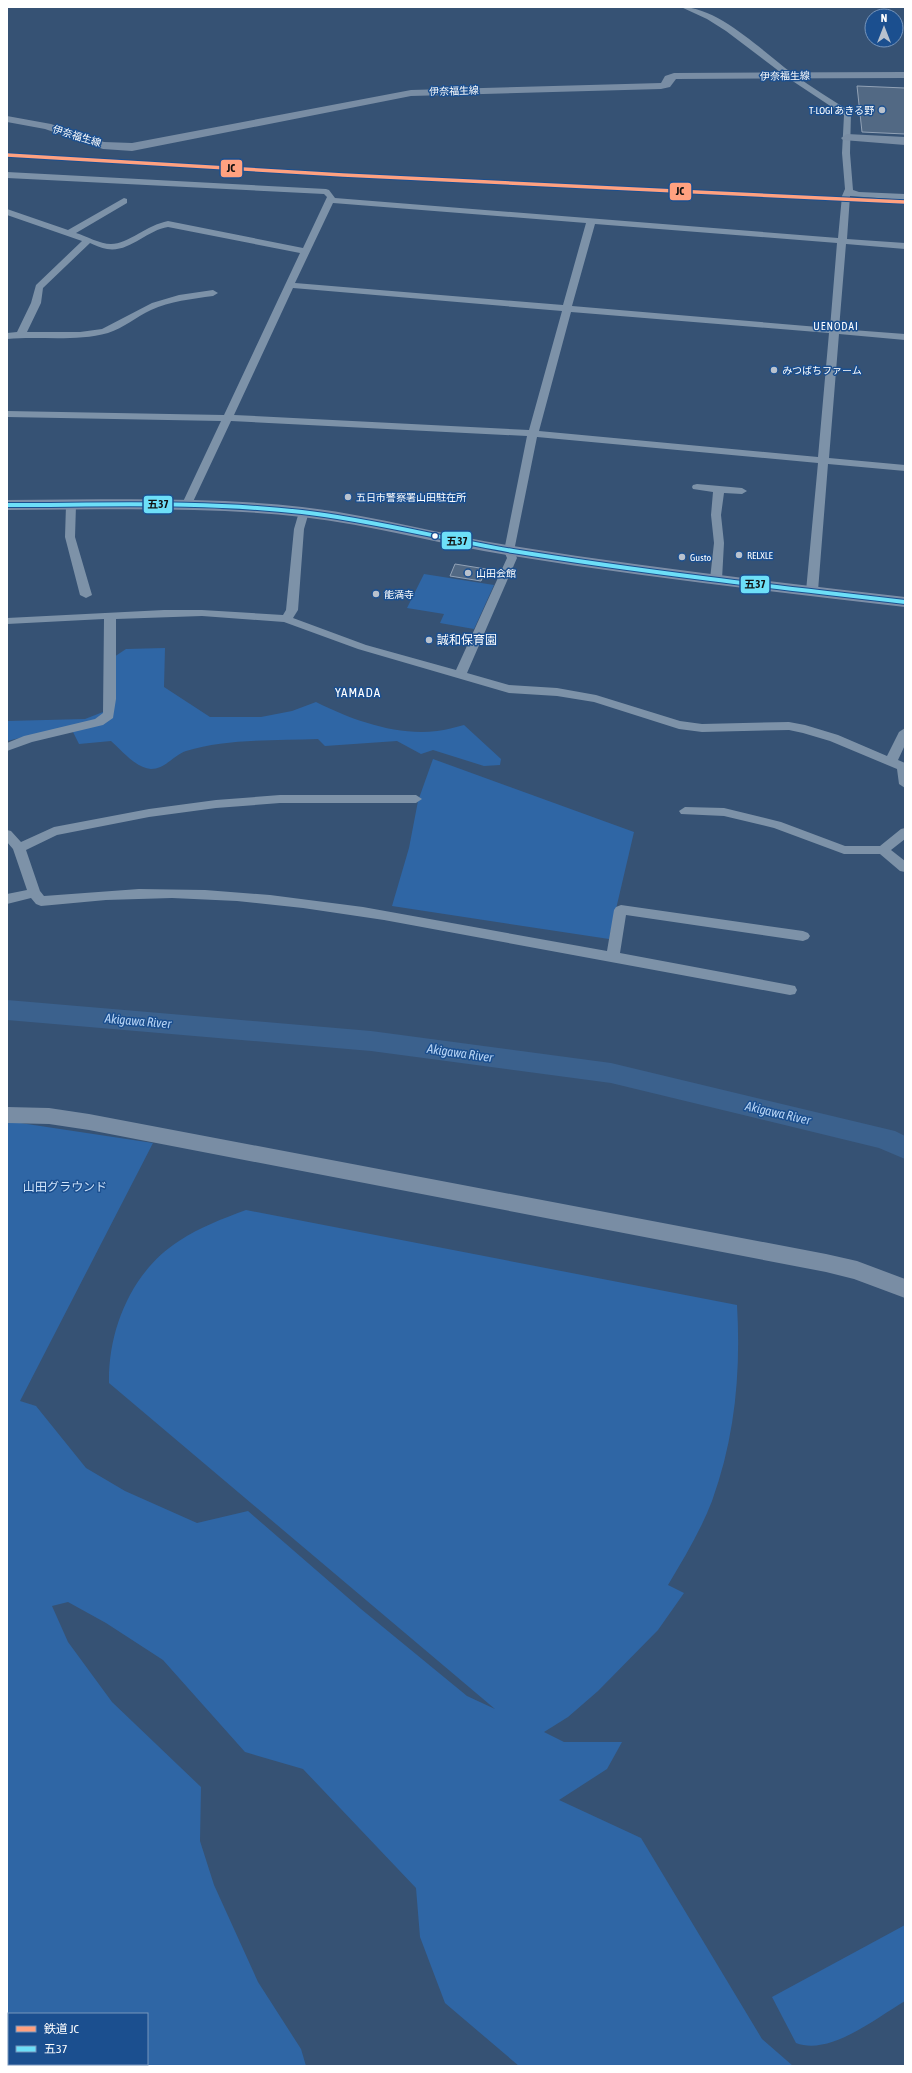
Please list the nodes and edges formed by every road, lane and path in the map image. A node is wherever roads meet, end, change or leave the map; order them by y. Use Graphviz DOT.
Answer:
graph roads {
  1 [pos="686,7"];
  2 [pos="905,75"];
  3 [pos="791,76"];
  4 [pos="7,119"];
  5 [pos="847,138"];
  6 [pos="905,140"];
  7 [pos="7,175"];
  8 [pos="849,191"];
  9 [pos="905,197"];
  10 [pos="330,200"];
  11 [pos="124,201"];
  12 [pos="7,212"];
  13 [pos="591,221"];
  14 [pos="69,233"];
  15 [pos="88,240"];
  16 [pos="842,241"];
  17 [pos="905,246"];
  18 [pos="305,251"];
  19 [pos="289,285"];
  20 [pos="213,293"];
  21 [pos="567,309"];
  22 [pos="834,331"];
  23 [pos="21,334"];
  24 [pos="7,336"];
  25 [pos="905,337"];
  26 [pos="7,414"];
  27 [pos="228,418"];
  28 [pos="533,433"];
  29 [pos="823,461"];
  30 [pos="905,468"];
  31 [pos="697,487"];
  32 [pos="719,489"];
  33 [pos="742,491"];
  34 [pos="7,505"];
  35 [pos="71,505"];
  36 [pos="186,506"];
  37 [pos="304,512"];
  38 [pos="509,551"];
  39 [pos="716,579"];
  40 [pos="812,591"];
  41 [pos="86,595"];
  42 [pos="905,602"];
  43 [pos="110,616"];
  44 [pos="286,619"];
  45 [pos="7,621"];
  46 [pos="460,675"];
  47 [pos="905,732"];
  48 [pos="7,747"];
  49 [pos="891,761"];
  50 [pos="904,767"];
  51 [pos="905,784"];
  52 [pos="416,799"];
  53 [pos="685,811"];
  54 [pos="905,832"];
  55 [pos="7,834"];
  56 [pos="19,848"];
  57 [pos="883,850"];
  58 [pos="905,868"];
  59 [pos="34,893"];
  60 [pos="7,899"];
  61 [pos="804,936"];
  62 [pos="612,956"];
  63 [pos="790,990"];
  64 [pos="7,1115"];
  65 [pos="905,1289"];
  1 -- 3 [label="street"];
  2 -- 3 [label="main road, 伊奈福生線"];
  3 -- 4 [label="main road, 伊奈福生線"];
  3 -- 5 [label="street"];
  5 -- 6 [label="main road"];
  5 -- 8 [label="street"];
  7 -- 10 [label="street"];
  8 -- 9 [label="street"];
  8 -- 16 [label="street"];
  10 -- 13 [label="street"];
  10 -- 18 [label="street"];
  11 -- 14 [label="street"];
  12 -- 14 [label="street"];
  13 -- 16 [label="street"];
  13 -- 21 [label="street"];
  14 -- 15 [label="street"];
  15 -- 18 [label="street"];
  15 -- 23 [label="street"];
  16 -- 17 [label="street"];
  16 -- 22 [label="street"];
  18 -- 19 [label="street"];
  19 -- 21 [label="street"];
  19 -- 27 [label="street"];
  20 -- 23 [label="street"];
  21 -- 22 [label="street"];
  21 -- 28 [label="street"];
  22 -- 25 [label="street"];
  22 -- 29 [label="street"];
  23 -- 24 [label="street"];
  26 -- 27 [label="street"];
  27 -- 28 [label="street"];
  27 -- 36 [label="street"];
  28 -- 29 [label="street"];
  28 -- 38 [label="street"];
  29 -- 30 [label="street"];
  29 -- 40 [label="street"];
  31 -- 32 [label="street"];
  32 -- 33 [label="street"];
  32 -- 39 [label="street"];
  34 -- 35 [label="main road"];
  35 -- 36 [label="main road"];
  35 -- 41 [label="street"];
  36 -- 37 [label="main road"];
  37 -- 38 [label="main road"];
  37 -- 44 [label="street"];
  38 -- 39 [label="main road"];
  38 -- 46 [label="street"];
  39 -- 40 [label="main road"];
  40 -- 42 [label="main road"];
  43 -- 44 [label="street"];
  43 -- 45 [label="street"];
  43 -- 48 [label="street"];
  44 -- 46 [label="street"];
  46 -- 49 [label="street"];
  47 -- 49 [label="street"];
  49 -- 50 [label="street"];
  50 -- 51 [label="street"];
  52 -- 56 [label="street"];
  53 -- 57 [label="street"];
  54 -- 57 [label="street"];
  55 -- 56 [label="street"];
  56 -- 59 [label="street"];
  57 -- 58 [label="street"];
  59 -- 60 [label="street"];
  59 -- 62 [label="street"];
  61 -- 62 [label="street"];
  62 -- 63 [label="street"];
  64 -- 65 [label="main road"];
}
